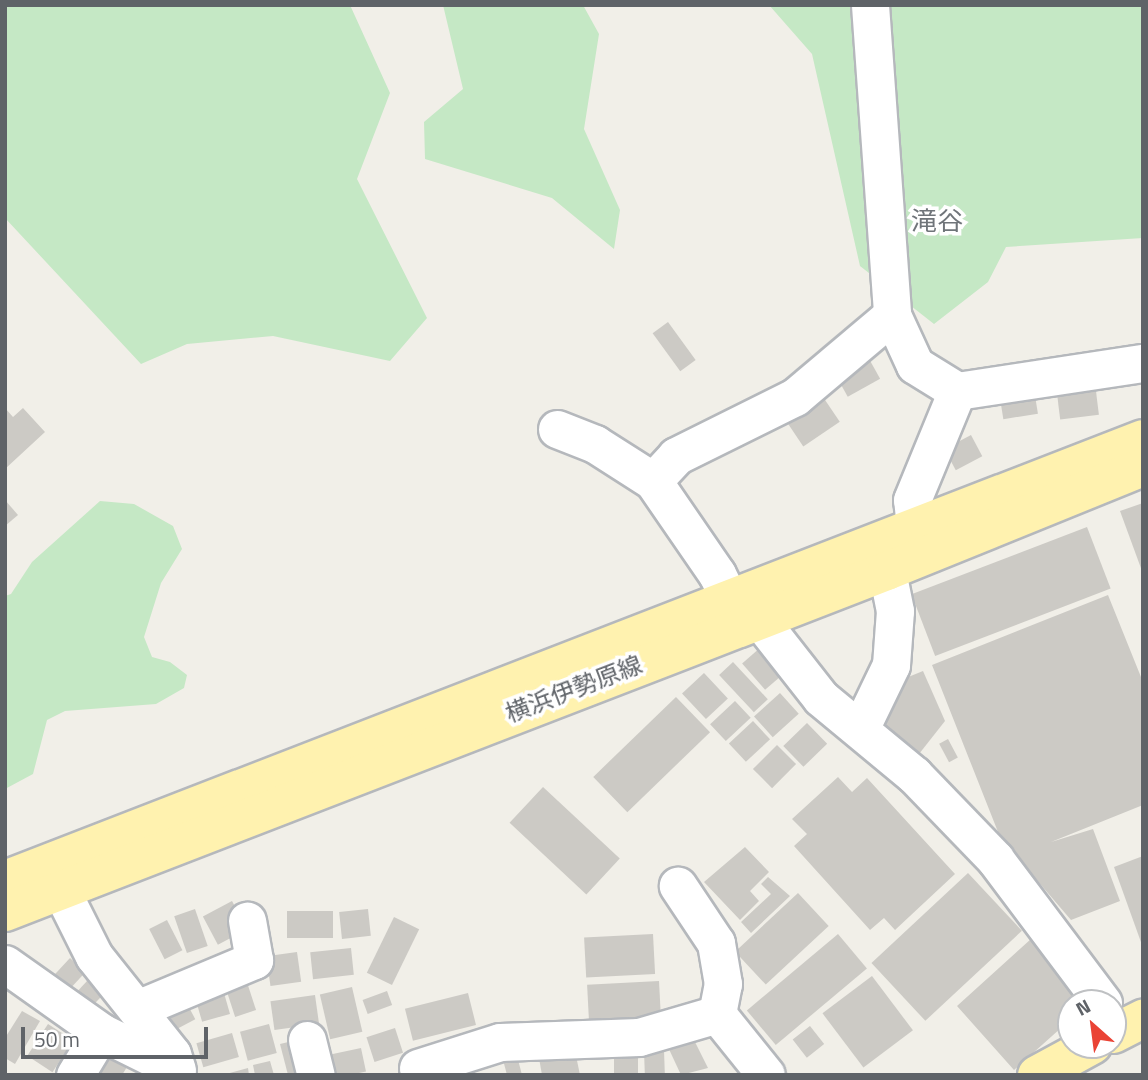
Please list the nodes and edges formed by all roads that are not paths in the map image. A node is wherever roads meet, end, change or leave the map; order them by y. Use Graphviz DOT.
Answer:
graph roads {
  1 [pos="870,5"];
  2 [pos="892,315"];
  3 [pos="1143,363"];
  4 [pos="957,391"];
  5 [pos="557,429"];
  6 [pos="1143,439"];
  7 [pos="1143,467"];
  8 [pos="653,481"];
  9 [pos="915,527"];
  10 [pos="887,571"];
  11 [pos="744,609"];
  12 [pos="861,727"];
  13 [pos="5,880"];
  14 [pos="678,886"];
  15 [pos="61,890"];
  16 [pos="5,912"];
  17 [pos="247,921"];
  18 [pos="5,964"];
  19 [pos="1092,989"];
  20 [pos="137,1009"];
  21 [pos="717,1014"];
  22 [pos="101,1032"];
  23 [pos="307,1040"];
  24 [pos="1065,1059"];
  25 [pos="418,1068"];
  26 [pos="180,1072"];
  27 [pos="75,1075"];
  28 [pos="316,1075"];
  29 [pos="766,1075"];
  30 [pos="1037,1075"];
  1 -- 2 [label="street"];
  2 -- 4 [label="street"];
  2 -- 8 [label="street"];
  3 -- 4 [label="street"];
  4 -- 9 [label="street"];
  5 -- 8 [label="street"];
  6 -- 9 [label="main road, 横浜伊勢原線"];
  7 -- 10 [label="main road, 横浜伊勢原線"];
  8 -- 11 [label="street"];
  9 -- 11 [label="main road, 横浜伊勢原線"];
  10 -- 11 [label="main road, 横浜伊勢原線"];
  10 -- 12 [label="street"];
  11 -- 12 [label="street"];
  11 -- 13 [label="main road, 横浜伊勢原線"];
  11 -- 15 [label="main road, 横浜伊勢原線"];
  12 -- 19 [label="street"];
  14 -- 21 [label="street"];
  15 -- 16 [label="main road, 横浜伊勢原線"];
  15 -- 20 [label="street"];
  17 -- 20 [label="street"];
  18 -- 22 [label="street"];
  20 -- 26 [label="street"];
  21 -- 25 [label="street"];
  21 -- 29 [label="street"];
  22 -- 26 [label="street"];
  22 -- 27 [label="street"];
  23 -- 28 [label="street"];
  24 -- 30 [label="main road"];
}
